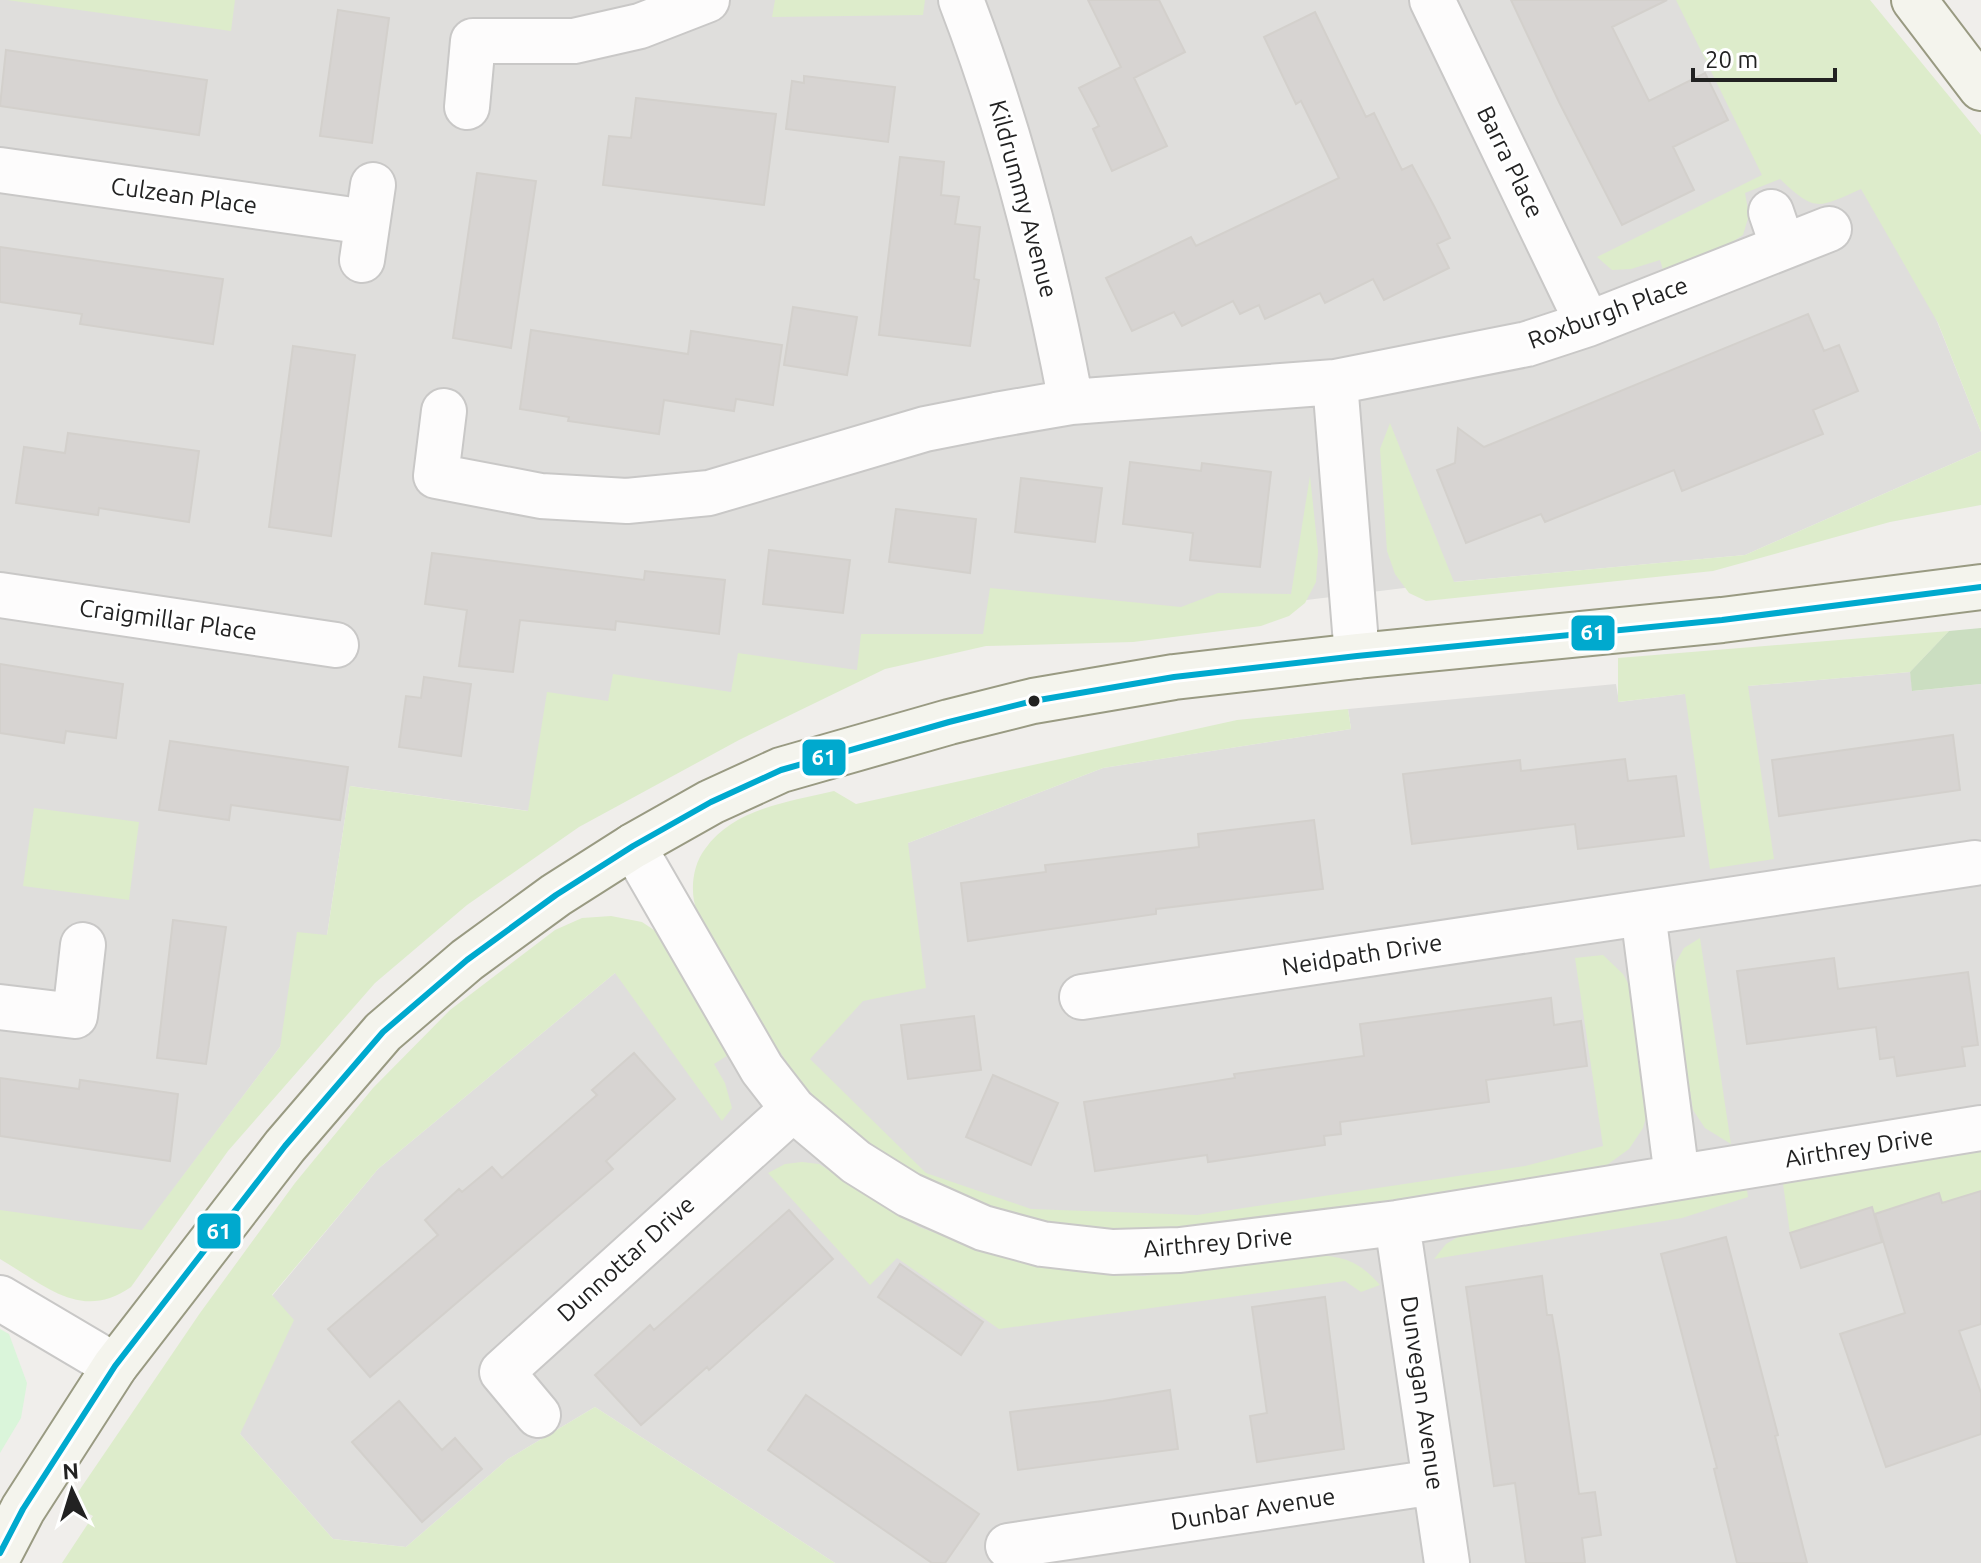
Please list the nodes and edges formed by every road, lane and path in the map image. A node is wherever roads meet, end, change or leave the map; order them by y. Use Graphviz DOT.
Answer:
graph roads {
  1 [pos="707,0"];
  2 [pos="961,0"];
  3 [pos="1432,0"];
  4 [pos="1914,0"];
  5 [pos="1981,88"];
  6 [pos="467,107"];
  7 [pos="0,170"];
  8 [pos="367,222"];
  9 [pos="1829,229"];
  10 [pos="1588,324"];
  11 [pos="1335,382"];
  12 [pos="1071,402"];
  13 [pos="444,411"];
  14 [pos="1981,587"];
  15 [pos="0,595"];
  16 [pos="336,645"];
  17 [pos="1357,656"];
  18 [pos="633,846"];
  19 [pos="1975,863"];
  20 [pos="1643,913"];
  21 [pos="83,945"];
  22 [pos="1082,997"];
  23 [pos="0,1007"];
  24 [pos="793,1109"];
  25 [pos="1981,1128"];
  26 [pos="1677,1177"];
  27 [pos="1397,1223"];
  28 [pos="0,1298"];
  29 [pos="115,1366"];
  30 [pos="538,1415"];
  31 [pos="1435,1482"];
  32 [pos="1008,1546"];
  33 [pos="1074,1550"];
  34 [pos="0,1553"];
  35 [pos="1447,1563"];
  1 -- 6 [label="street"];
  2 -- 12 [label="street, Kildrummy Avenue"];
  3 -- 10 [label="street, Barra Place"];
  4 -- 5 [label="main road"];
  7 -- 8 [label="street, Culzean Place"];
  9 -- 10 [label="street, Roxburgh Place"];
  10 -- 11 [label="street, Roxburgh Place"];
  11 -- 12 [label="street, Roxburgh Place"];
  11 -- 17 [label="street"];
  12 -- 13 [label="street, Roxburgh Place"];
  14 -- 17 [label="main road"];
  15 -- 16 [label="street, Craigmillar Place"];
  17 -- 18 [label="main road"];
  18 -- 24 [label="street, Airthrey Drive"];
  18 -- 29 [label="main road"];
  19 -- 20 [label="street, Neidpath Drive"];
  20 -- 22 [label="street, Neidpath Drive"];
  20 -- 26 [label="street"];
  21 -- 23 [label="street"];
  24 -- 27 [label="street, Airthrey Drive"];
  24 -- 30 [label="street, Dunnottar Drive"];
  25 -- 26 [label="street, Airthrey Drive"];
  26 -- 27 [label="street, Airthrey Drive"];
  27 -- 31 [label="street, Dunvegan Avenue"];
  28 -- 29 [label="street"];
  29 -- 34 [label="main road"];
  31 -- 33 [label="street, Dunbar Avenue"];
  31 -- 35 [label="street, Dunvegan Avenue"];
  32 -- 33 [label="street, Dunbar Avenue"];
}
